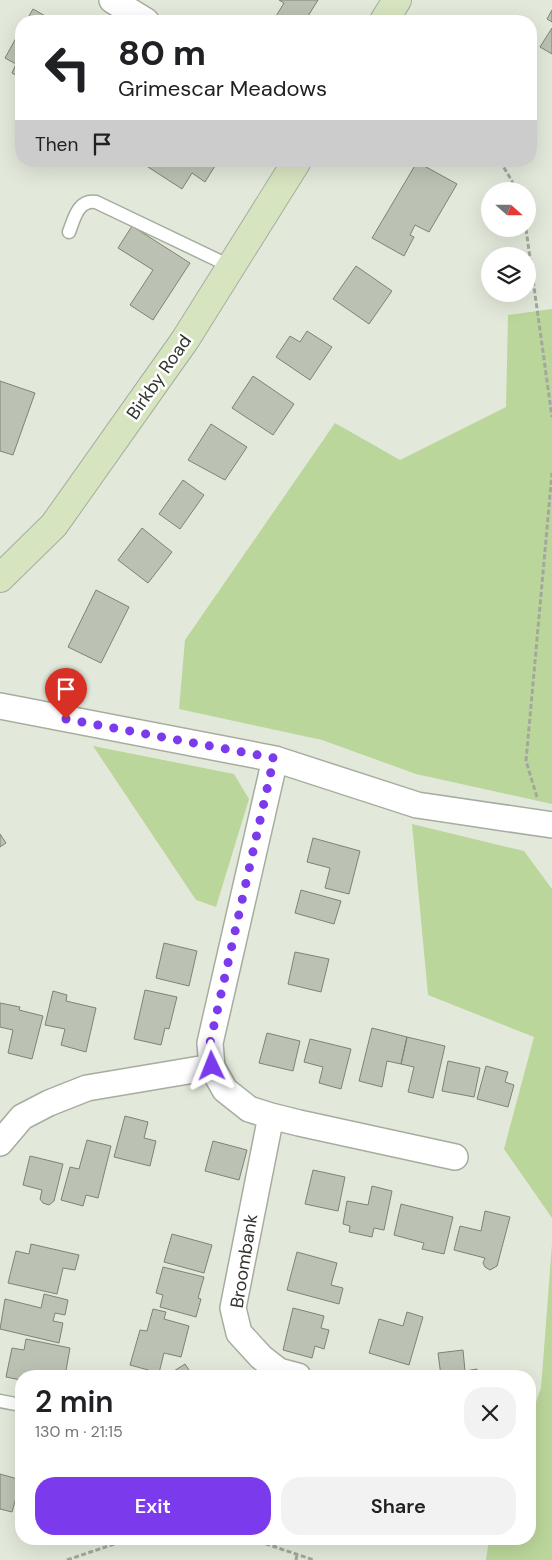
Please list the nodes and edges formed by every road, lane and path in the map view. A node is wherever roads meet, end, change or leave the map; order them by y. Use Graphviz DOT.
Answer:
graph roads {
  1 [pos="112,0"];
  2 [pos="398,0"];
  3 [pos="136,15"];
  4 [pos="388,15"];
  5 [pos="293,167"];
  6 [pos="504,167"];
  7 [pos="512,182"];
  8 [pos="69,232"];
  9 [pos="527,238"];
  10 [pos="232,267"];
  11 [pos="552,417"];
  12 [pos="552,473"];
  13 [pos="0,578"];
  14 [pos="0,706"];
  15 [pos="274,758"];
  16 [pos="550,830"];
  17 [pos="212,1066"];
  18 [pos="271,1116"];
  19 [pos="1,1140"];
  20 [pos="455,1157"];
  21 [pos="278,1370"];
  22 [pos="0,1401"];
  23 [pos="15,1404"];
  24 [pos="111,1545"];
  25 [pos="269,1545"];
  26 [pos="275,1547"];
  27 [pos="297,1554"];
  28 [pos="67,1560"];
  29 [pos="296,1560"];
  30 [pos="314,1560"];
  1 -- 3 [label="street"];
  2 -- 4 [label="street"];
  5 -- 10 [label="street, Birkby Road"];
  6 -- 7 [label="path"];
  8 -- 10 [label="lane"];
  9 -- 11 [label="path"];
  10 -- 13 [label="street, Birkby Road"];
  12 -- 16 [label="path"];
  14 -- 15 [label="street"];
  15 -- 16 [label="street"];
  15 -- 17 [label="street"];
  17 -- 18 [label="street"];
  17 -- 19 [label="street"];
  18 -- 20 [label="street"];
  18 -- 21 [label="street, Broombank"];
  22 -- 23 [label="lane"];
  24 -- 28 [label="path"];
  25 -- 26 [label="path"];
  26 -- 27 [label="path"];
  27 -- 29 [label="path"];
  27 -- 30 [label="path"];
}
